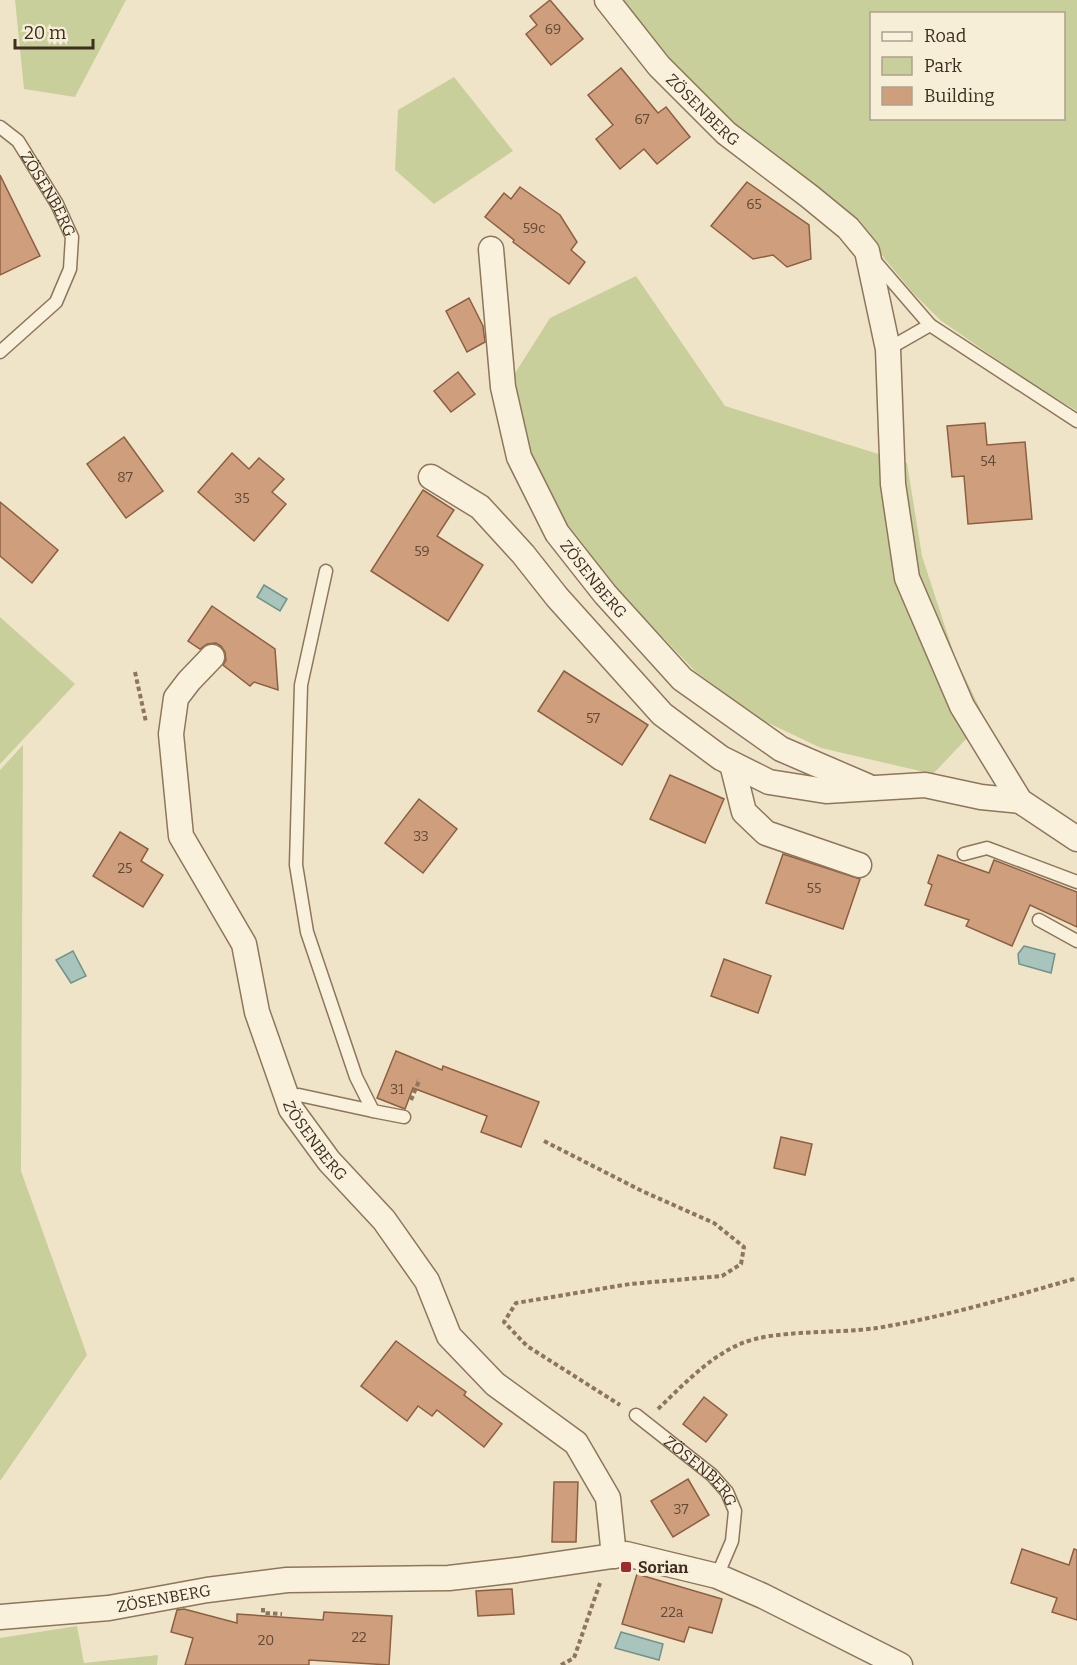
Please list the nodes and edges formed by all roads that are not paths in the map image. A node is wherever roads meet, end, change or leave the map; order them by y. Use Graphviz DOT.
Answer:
graph roads {
  1 [pos="607,0"];
  2 [pos="0,127"];
  3 [pos="491,249"];
  4 [pos="867,251"];
  5 [pos="930,325"];
  6 [pos="888,349"];
  7 [pos="0,352"];
  8 [pos="1077,421"];
  9 [pos="432,477"];
  10 [pos="326,571"];
  11 [pos="212,657"];
  12 [pos="732,764"];
  13 [pos="872,788"];
  14 [pos="1020,801"];
  15 [pos="1077,839"];
  16 [pos="964,854"];
  17 [pos="859,865"];
  18 [pos="1077,882"];
  19 [pos="1039,920"];
  20 [pos="1077,941"];
  21 [pos="289,1104"];
  22 [pos="373,1111"];
  23 [pos="404,1118"];
  24 [pos="640,1418"];
  25 [pos="612,1556"];
  26 [pos="717,1576"];
  27 [pos="0,1617"];
  28 [pos="900,1665"];
  1 -- 4 [label="street, ZÖSENBERG"];
  2 -- 7 [label="lane, ZÖSENBERG"];
  3 -- 13 [label="street, ZÖSENBERG"];
  4 -- 5 [label="lane, ZÖSENBERG"];
  4 -- 6 [label="street, ZÖSENBERG"];
  5 -- 6 [label="lane"];
  5 -- 8 [label="lane, ZÖSENBERG"];
  6 -- 14 [label="street, ZÖSENBERG"];
  9 -- 12 [label="street, ZÖSENBERG"];
  10 -- 22 [label="lane"];
  11 -- 21 [label="street, ZÖSENBERG"];
  12 -- 13 [label="street, ZÖSENBERG"];
  12 -- 17 [label="street"];
  13 -- 14 [label="street, ZÖSENBERG"];
  14 -- 15 [label="street, ZÖSENBERG"];
  16 -- 18 [label="lane"];
  19 -- 20 [label="lane"];
  21 -- 22 [label="lane"];
  21 -- 25 [label="street, ZÖSENBERG"];
  22 -- 23 [label="lane"];
  24 -- 26 [label="lane, ZÖSENBERG"];
  25 -- 26 [label="street, ZÖSENBERG"];
  25 -- 27 [label="street, ZÖSENBERG"];
  26 -- 28 [label="street, ZÖSENBERG"];
}
